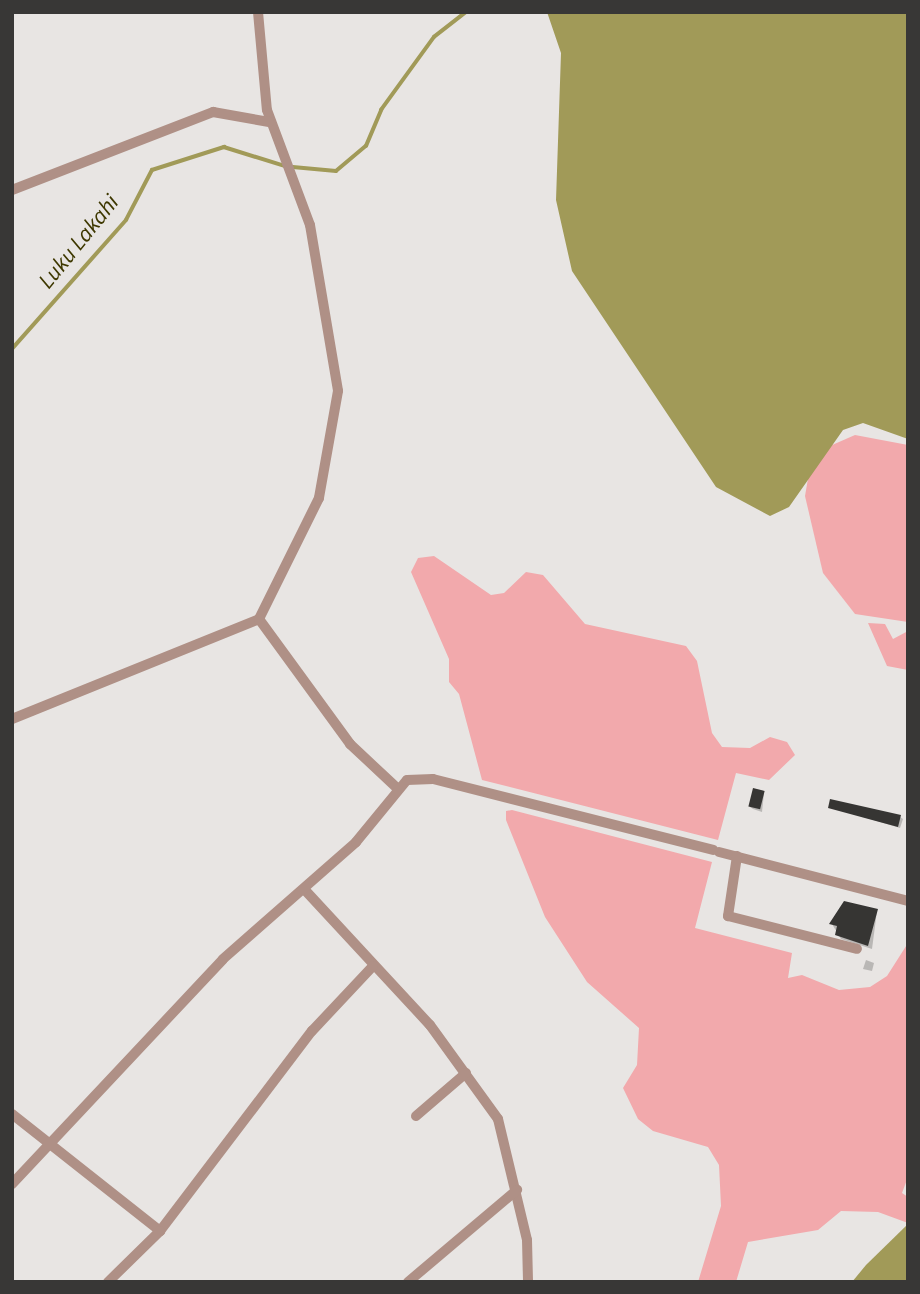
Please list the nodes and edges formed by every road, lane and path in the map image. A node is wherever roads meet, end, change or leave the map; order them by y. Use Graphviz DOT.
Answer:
graph roads {
  1 [pos="258,12"];
  2 [pos="269,122"];
  3 [pos="12,190"];
  4 [pos="259,619"];
  5 [pos="12,719"];
  6 [pos="397,788"];
  7 [pos="737,856"];
  8 [pos="304,889"];
  9 [pos="902,900"];
  10 [pos="857,949"];
  11 [pos="373,966"];
  12 [pos="466,1073"];
  13 [pos="12,1114"];
  14 [pos="416,1116"];
  15 [pos="51,1147"];
  16 [pos="12,1184"];
  17 [pos="517,1190"];
  18 [pos="160,1231"];
  19 [pos="108,1282"];
  20 [pos="408,1282"];
  21 [pos="528,1282"];
  1 -- 2 [label="street"];
  2 -- 3 [label="street"];
  2 -- 4 [label="street"];
  4 -- 5 [label="street"];
  4 -- 6 [label="street"];
  6 -- 7 [label="street"];
  6 -- 8 [label="street"];
  7 -- 9 [label="street"];
  7 -- 10 [label="street"];
  8 -- 11 [label="street"];
  8 -- 15 [label="street"];
  11 -- 12 [label="street"];
  11 -- 18 [label="street"];
  12 -- 14 [label="street"];
  12 -- 17 [label="street"];
  13 -- 15 [label="street"];
  15 -- 16 [label="street"];
  15 -- 18 [label="street"];
  17 -- 20 [label="street"];
  17 -- 21 [label="street"];
  18 -- 19 [label="street"];
}
